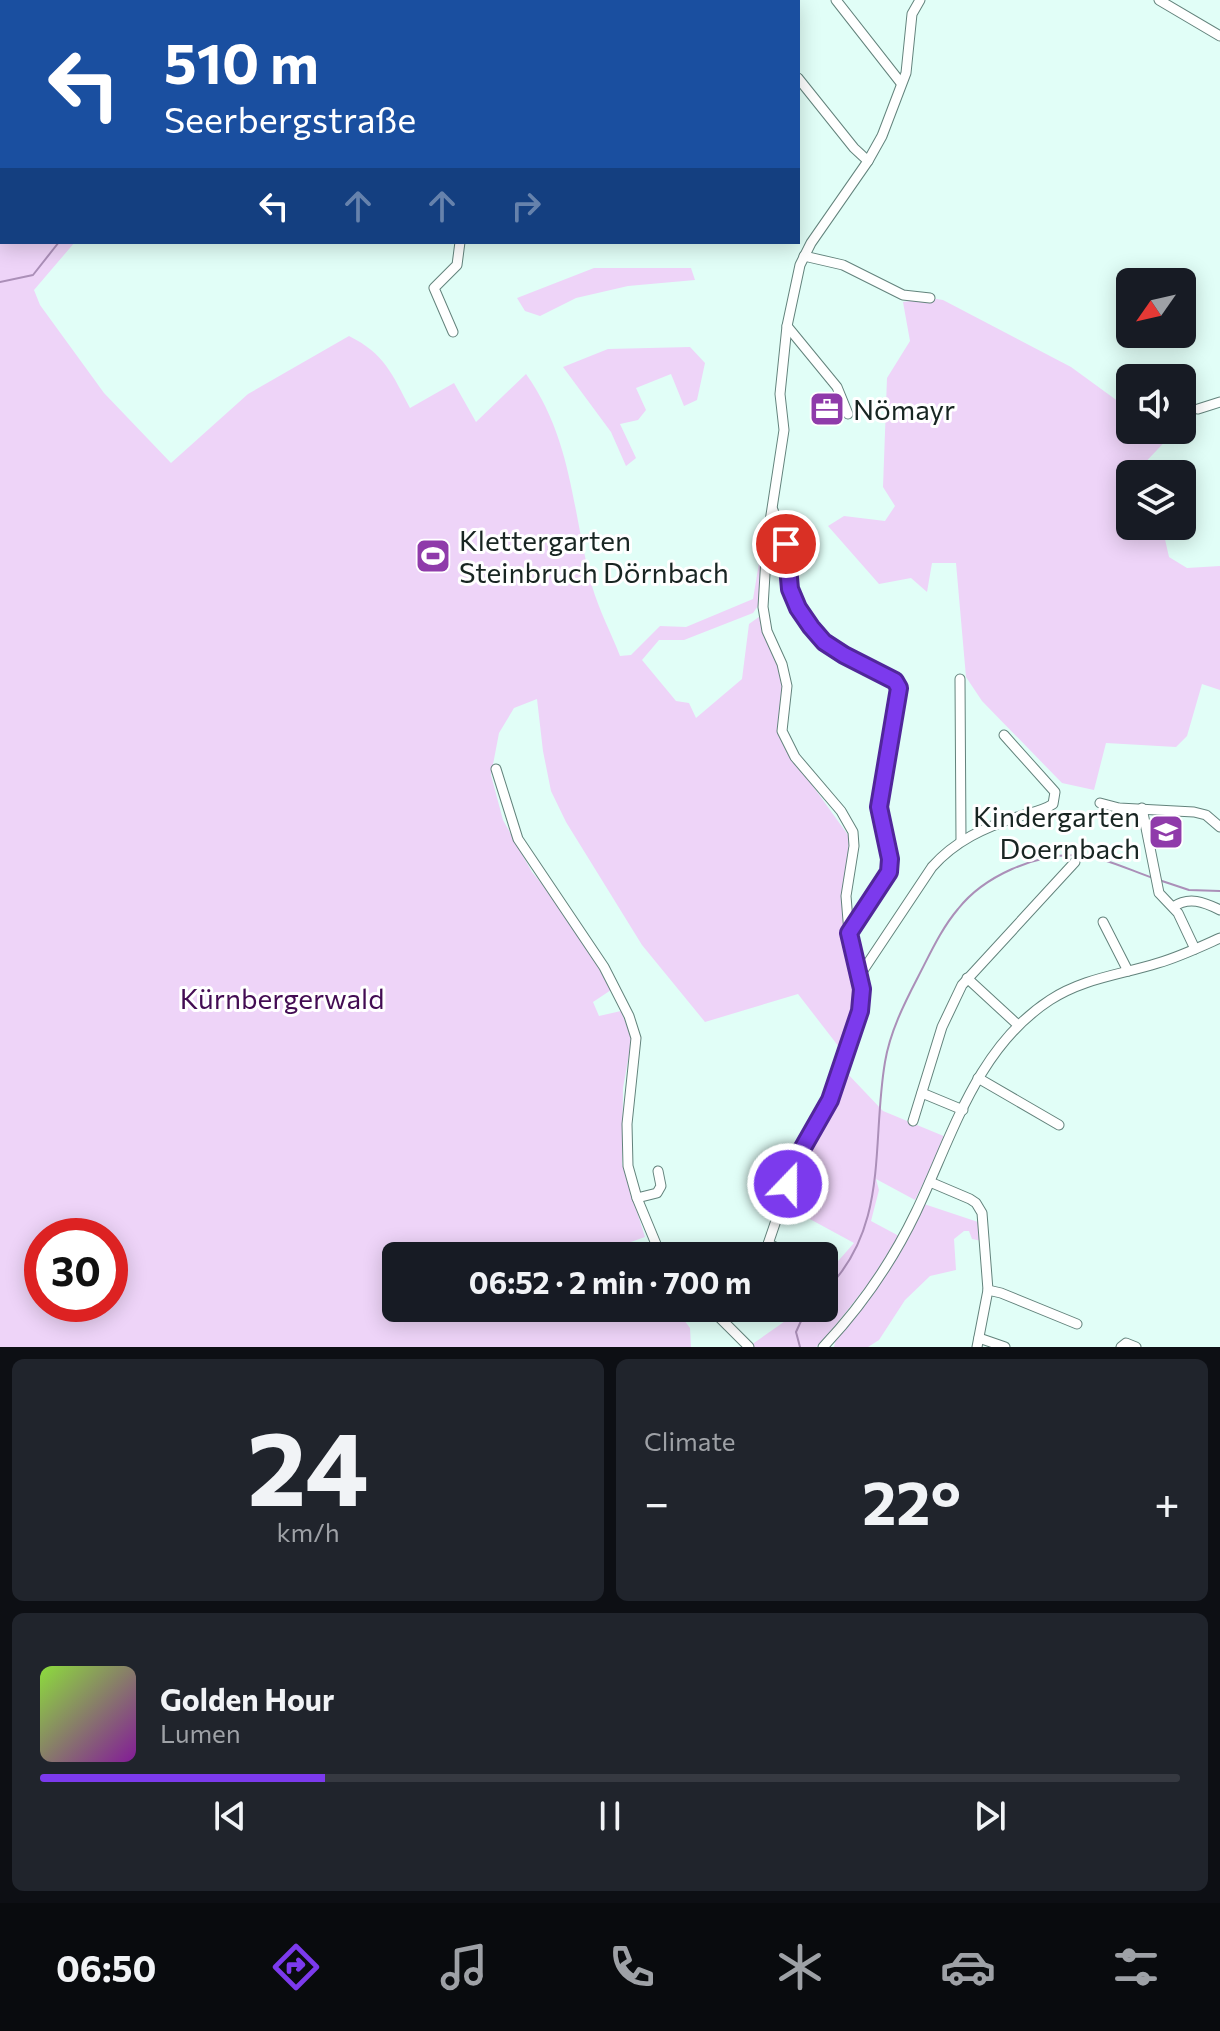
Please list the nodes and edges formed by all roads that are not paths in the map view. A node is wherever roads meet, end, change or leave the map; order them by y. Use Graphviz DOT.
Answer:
graph roads {
  1 [pos="836,0"];
  2 [pos="920,0"];
  3 [pos="1159,0"];
  4 [pos="1220,36"];
  5 [pos="800,80"];
  6 [pos="901,83"];
  7 [pos="868,161"];
  8 [pos="460,244"];
  9 [pos="804,256"];
  10 [pos="930,298"];
  11 [pos="787,326"];
  12 [pos="453,332"];
  13 [pos="1220,402"];
  14 [pos="1198,409"];
  15 [pos="848,414"];
  16 [pos="773,510"];
  17 [pos="960,679"];
  18 [pos="1004,735"];
  19 [pos="496,769"];
  20 [pos="1100,803"];
  21 [pos="1142,808"];
  22 [pos="1220,827"];
  23 [pos="961,841"];
  24 [pos="1075,862"];
  25 [pos="1173,907"];
  26 [pos="1220,910"];
  27 [pos="1103,922"];
  28 [pos="849,933"];
  29 [pos="1220,938"];
  30 [pos="1195,949"];
  31 [pos="1128,971"];
  32 [pos="860,975"];
  33 [pos="967,978"];
  34 [pos="1018,1025"];
  35 [pos="978,1078"];
  36 [pos="922,1093"];
  37 [pos="963,1110"];
  38 [pos="913,1121"];
  39 [pos="1059,1125"];
  40 [pos="658,1171"];
  41 [pos="930,1182"];
  42 [pos="637,1198"];
  43 [pos="655,1242"];
  44 [pos="769,1242"];
  45 [pos="988,1290"];
  46 [pos="726,1322"];
  47 [pos="1077,1324"];
  48 [pos="978,1343"];
  49 [pos="825,1346"];
  50 [pos="749,1347"];
  51 [pos="1005,1347"];
  52 [pos="1121,1347"];
  53 [pos="1136,1347"];
  1 -- 6 [label="street"];
  2 -- 6 [label="street"];
  3 -- 4 [label="street"];
  5 -- 7 [label="street"];
  6 -- 7 [label="street"];
  7 -- 9 [label="street"];
  8 -- 12 [label="street"];
  9 -- 10 [label="street"];
  9 -- 11 [label="street"];
  11 -- 15 [label="street"];
  11 -- 16 [label="street"];
  13 -- 14 [label="street"];
  16 -- 28 [label="street"];
  16 -- 28 [label="street"];
  17 -- 23 [label="street"];
  18 -- 23 [label="street"];
  19 -- 42 [label="street"];
  20 -- 21 [label="street"];
  21 -- 22 [label="street"];
  21 -- 25 [label="street"];
  23 -- 32 [label="street"];
  24 -- 33 [label="street"];
  25 -- 26 [label="street"];
  25 -- 30 [label="street"];
  27 -- 31 [label="street"];
  28 -- 32 [label="street"];
  29 -- 30 [label="street"];
  30 -- 31 [label="street"];
  31 -- 34 [label="street"];
  32 -- 44 [label="street"];
  33 -- 34 [label="street"];
  33 -- 36 [label="street"];
  34 -- 35 [label="street"];
  35 -- 37 [label="street"];
  35 -- 39 [label="street"];
  36 -- 37 [label="street"];
  36 -- 38 [label="street"];
  37 -- 41 [label="street"];
  40 -- 42 [label="street"];
  41 -- 45 [label="street"];
  41 -- 49 [label="street"];
  42 -- 43 [label="street"];
  45 -- 47 [label="street"];
  45 -- 48 [label="street"];
  46 -- 50 [label="street"];
  48 -- 51 [label="street"];
  52 -- 53 [label="street"];
}
